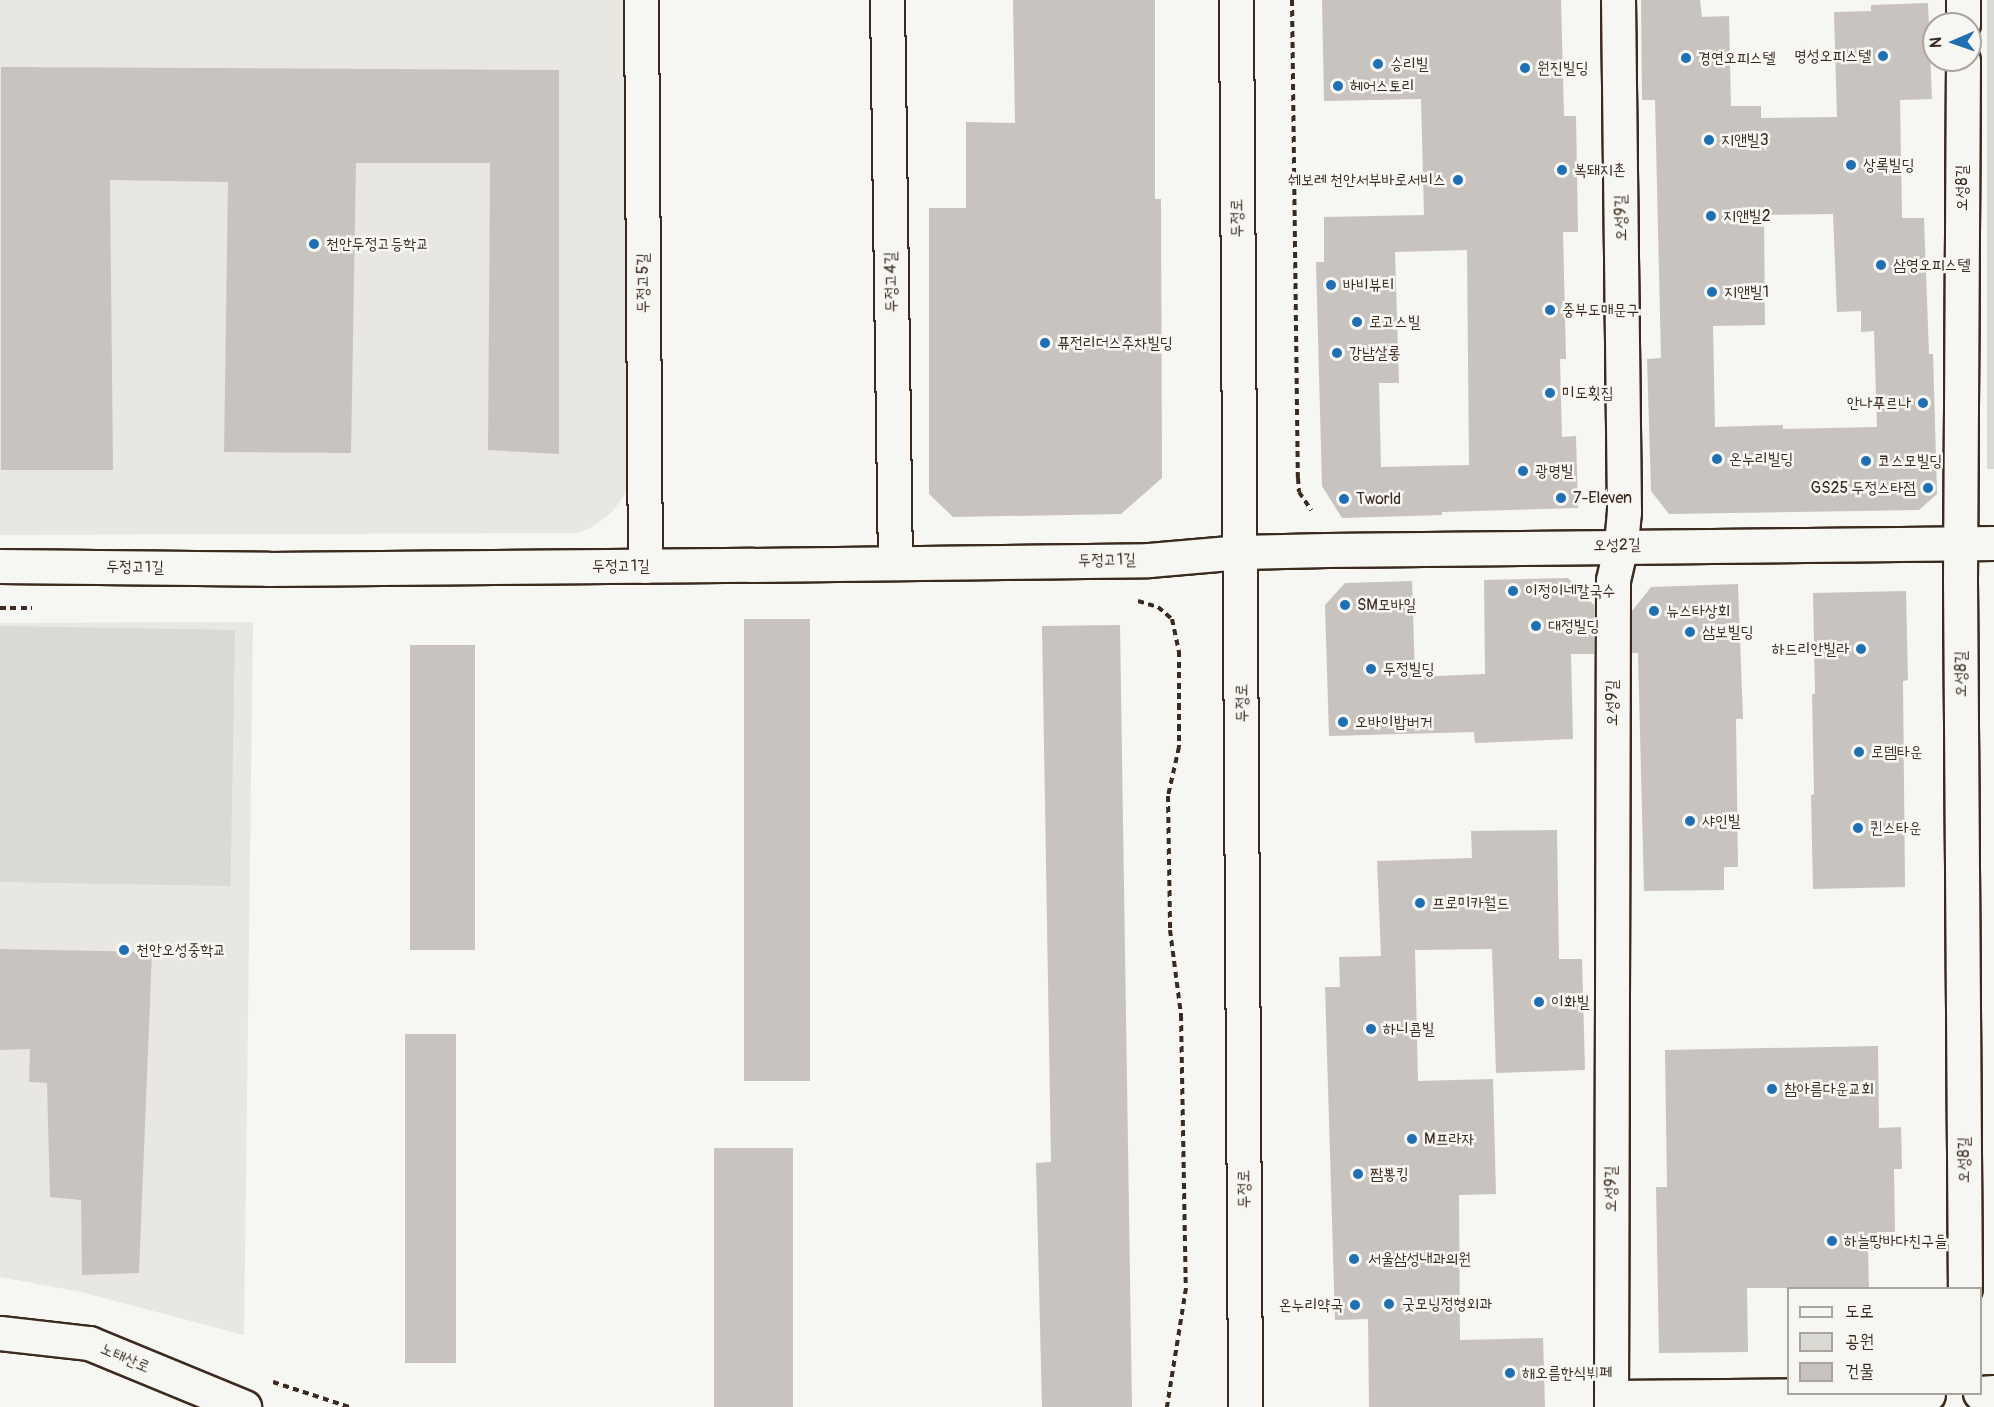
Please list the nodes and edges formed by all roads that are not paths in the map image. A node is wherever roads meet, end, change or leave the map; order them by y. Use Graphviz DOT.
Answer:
graph roads {
  1 [pos="641,0"];
  2 [pos="886,0"];
  3 [pos="1236,0"];
  4 [pos="1618,0"];
  5 [pos="1963,72"];
  6 [pos="1994,543"];
  7 [pos="1960,544"];
  8 [pos="1621,545"];
  9 [pos="1241,552"];
  10 [pos="895,563"];
  11 [pos="0,566"];
  12 [pos="645,566"];
  13 [pos="1965,1287"];
  14 [pos="0,1333"];
  15 [pos="1888,1395"];
  16 [pos="1611,1402"];
  17 [pos="244,1407"];
  18 [pos="1245,1407"];
  1 -- 12 [label="street, 두정고5길"];
  2 -- 10 [label="street, 두정고4길"];
  3 -- 9 [label="street, 두정로"];
  4 -- 8 [label="street, 오성9길"];
  5 -- 7 [label="street, 오성8길"];
  6 -- 7 [label="street, 오성2길"];
  7 -- 8 [label="street, 오성2길"];
  7 -- 13 [label="street, 오성8길"];
  8 -- 9 [label="street, 오성2길"];
  8 -- 16 [label="street, 오성9길"];
  9 -- 10 [label="street, 두정고1길"];
  9 -- 18 [label="street, 두정로"];
  10 -- 12 [label="street, 두정고1길"];
  11 -- 12 [label="street, 두정고1길"];
  14 -- 17 [label="street, 노태산로"];
  15 -- 16 [label="street"];
}
